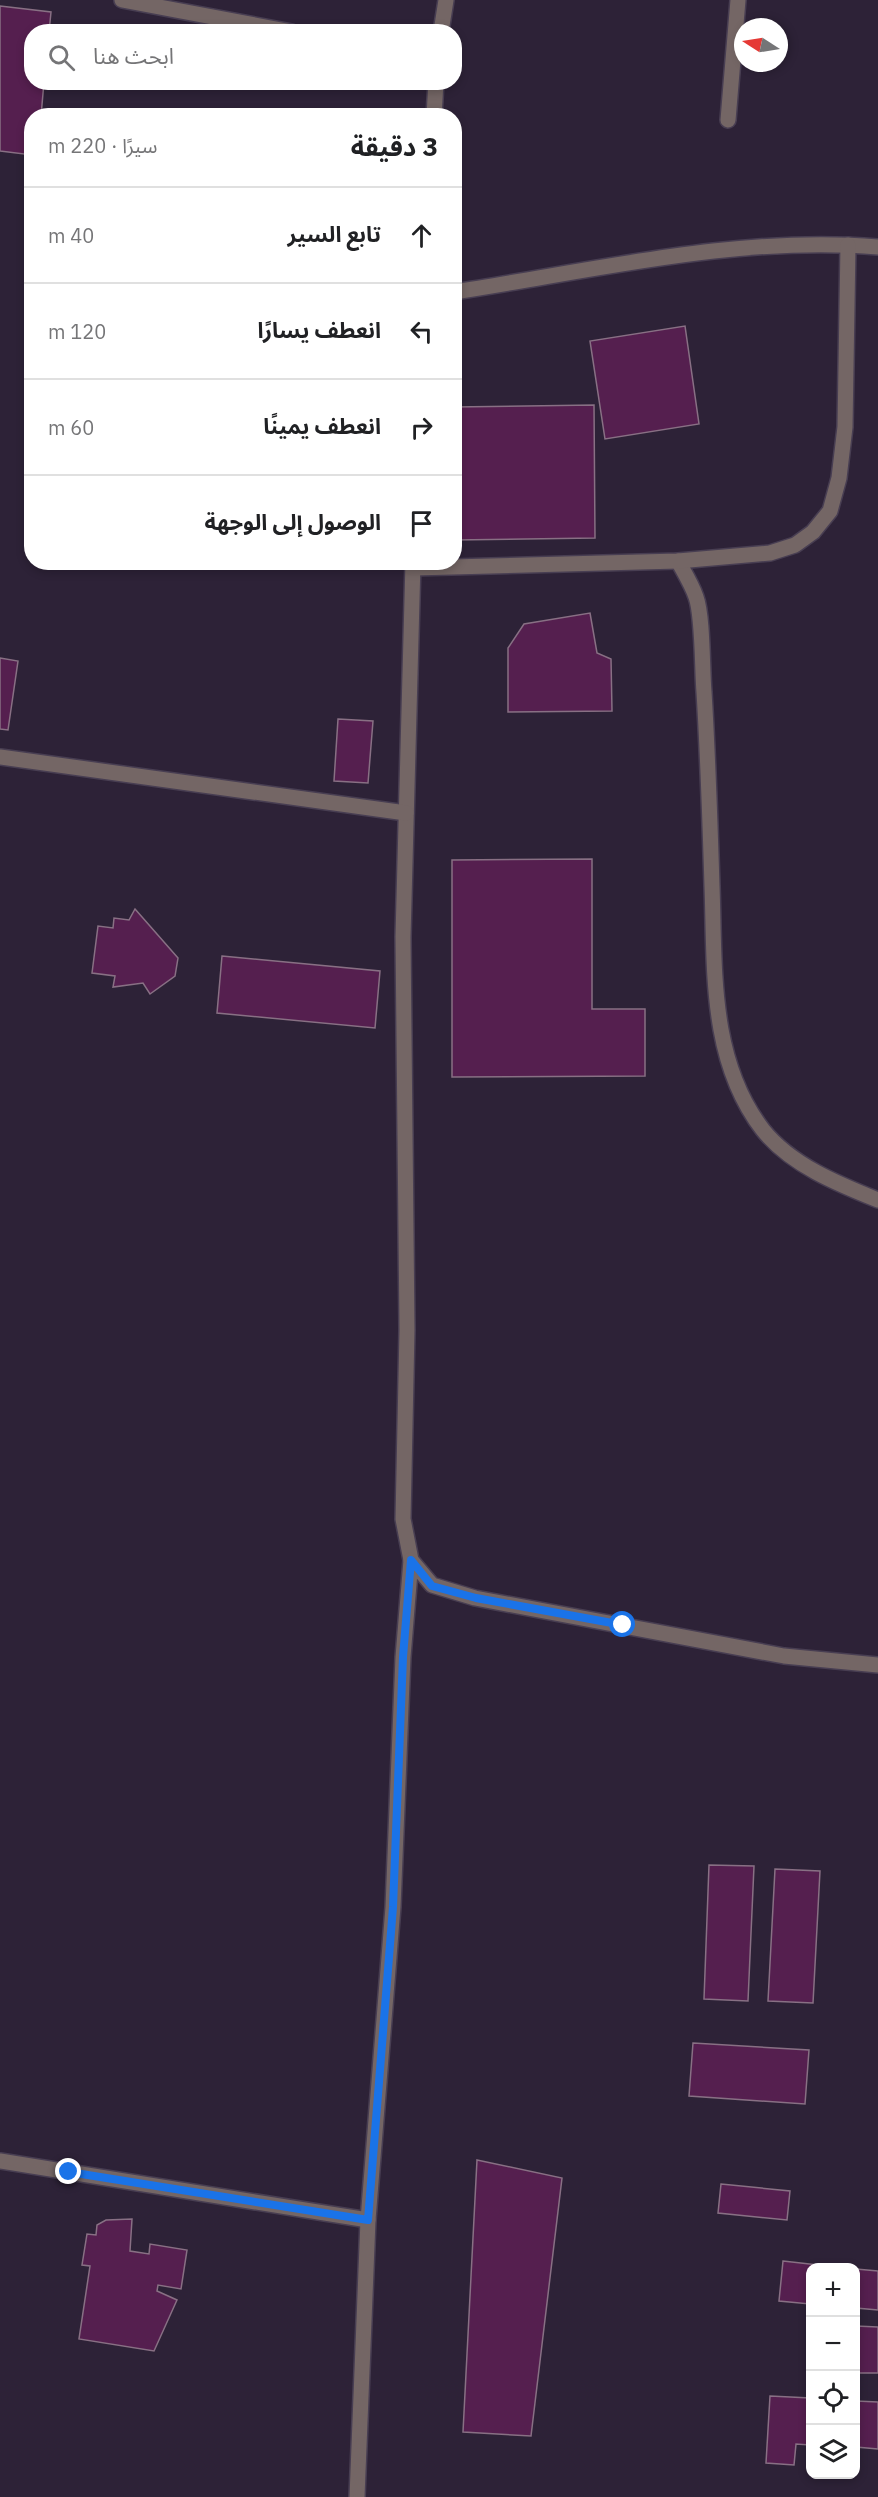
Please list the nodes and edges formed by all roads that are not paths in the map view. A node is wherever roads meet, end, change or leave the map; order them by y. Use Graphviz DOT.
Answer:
graph roads {
  1 [pos="122,0"];
  2 [pos="446,0"];
  3 [pos="738,0"];
  4 [pos="250,24"];
  5 [pos="442,24"];
  6 [pos="436,90"];
  7 [pos="434,108"];
  8 [pos="728,120"];
  9 [pos="848,245"];
  10 [pos="878,247"];
  11 [pos="462,291"];
  12 [pos="678,561"];
  13 [pos="462,564"];
  14 [pos="413,570"];
  15 [pos="0,756"];
  16 [pos="406,813"];
  17 [pos="878,1200"];
  18 [pos="411,1560"];
  19 [pos="878,1665"];
  20 [pos="0,2161"];
  21 [pos="368,2220"];
  22 [pos="357,2497"];
  1 -- 4 [label="street"];
  2 -- 5 [label="street"];
  3 -- 8 [label="street"];
  6 -- 7 [label="street"];
  9 -- 10 [label="street"];
  9 -- 11 [label="street"];
  9 -- 12 [label="street"];
  12 -- 13 [label="street"];
  12 -- 17 [label="street"];
  14 -- 16 [label="street"];
  15 -- 16 [label="street"];
  16 -- 18 [label="street"];
  18 -- 19 [label="street"];
  18 -- 21 [label="street"];
  20 -- 21 [label="street"];
  21 -- 22 [label="street"];
}
